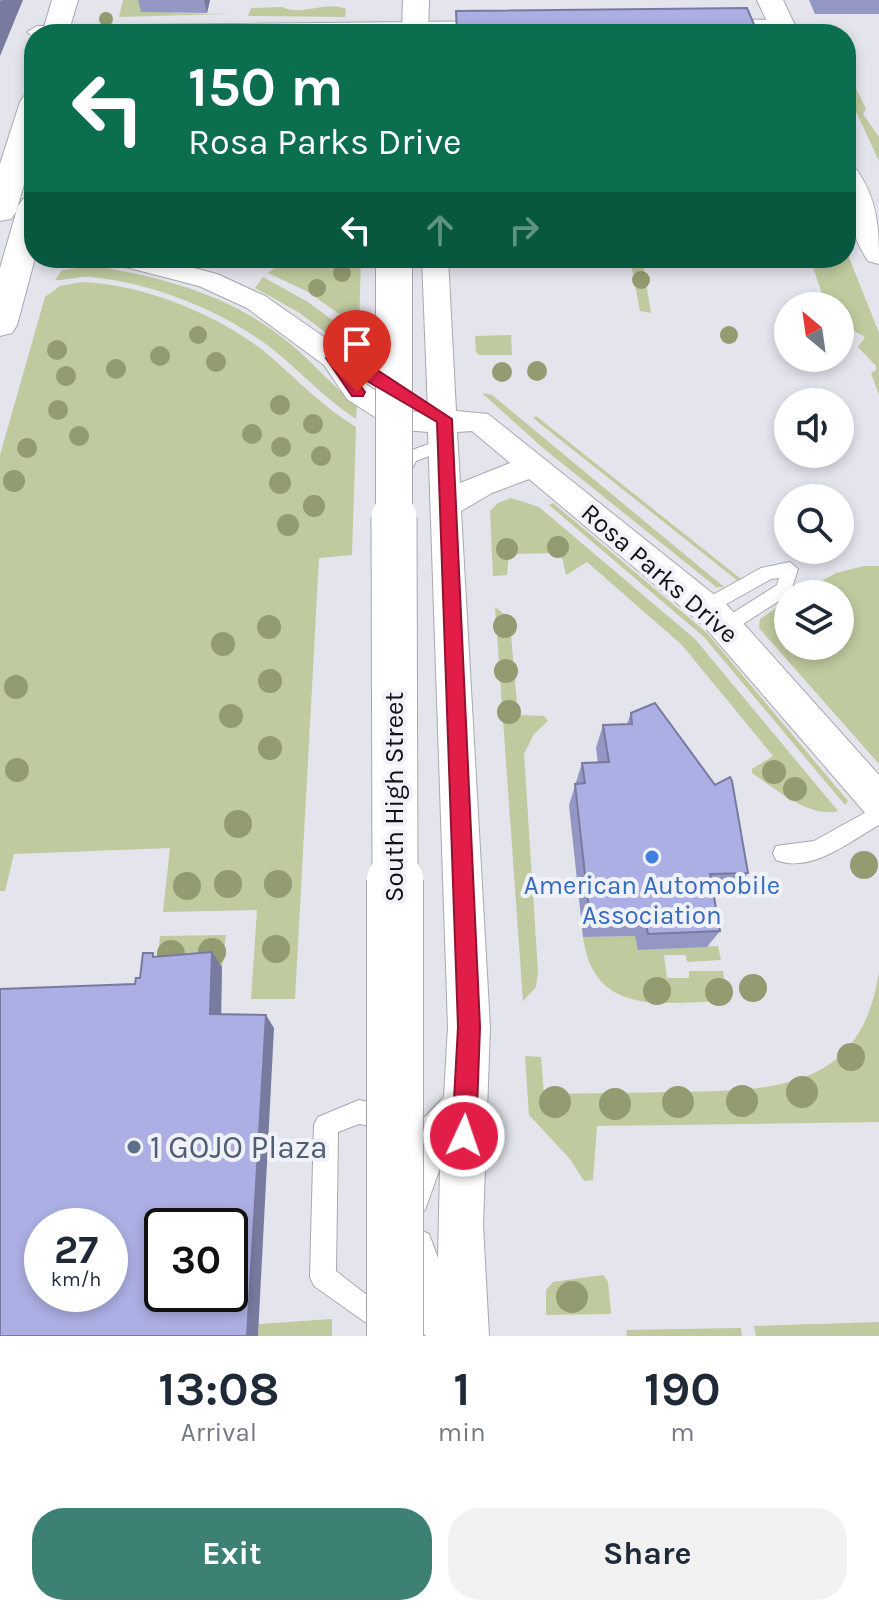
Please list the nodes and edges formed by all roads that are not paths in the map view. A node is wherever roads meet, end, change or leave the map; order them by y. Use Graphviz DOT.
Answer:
graph roads {
  1 [pos="65,0"];
  2 [pos="85,0"];
  3 [pos="416,0"];
  4 [pos="770,0"];
  5 [pos="61,24"];
  6 [pos="67,24"];
  7 [pos="426,24"];
  8 [pos="781,24"];
  9 [pos="24,134"];
  10 [pos="856,200"];
  11 [pos="0,212"];
  12 [pos="19,253"];
  13 [pos="879,254"];
  14 [pos="166,268"];
  15 [pos="421,268"];
  16 [pos="422,268"];
  17 [pos="0,325"];
  18 [pos="445,432"];
  19 [pos="535,466"];
  20 [pos="447,505"];
  21 [pos="879,802"];
  22 [pos="879,814"];
  23 [pos="783,853"];
  24 [pos="466,1107"];
  25 [pos="421,1129"];
  26 [pos="423,1298"];
  27 [pos="395,1336"];
  28 [pos="463,1336"];
  1 -- 5 [label="main road"];
  2 -- 6 [label="main road"];
  3 -- 7 [label="main road"];
  4 -- 8 [label="main road"];
  9 -- 11 [label="main road"];
  10 -- 13 [label="main road"];
  12 -- 17 [label="main road"];
  14 -- 18 [label="street, Rosa Parks Drive"];
  15 -- 27 [label="main road, South High Street, bridge"];
  16 -- 18 [label="street"];
  18 -- 19 [label="street, Rosa Parks Drive"];
  18 -- 20 [label="street"];
  18 -- 25 [label="lane"];
  19 -- 20 [label="street"];
  19 -- 21 [label="street, Rosa Parks Drive"];
  20 -- 24 [label="street"];
  22 -- 23 [label="lane"];
  24 -- 25 [label="street"];
  24 -- 28 [label="street"];
  25 -- 26 [label="street"];
  25 -- 26 [label="lane"];
  26 -- 28 [label="street"];
}
